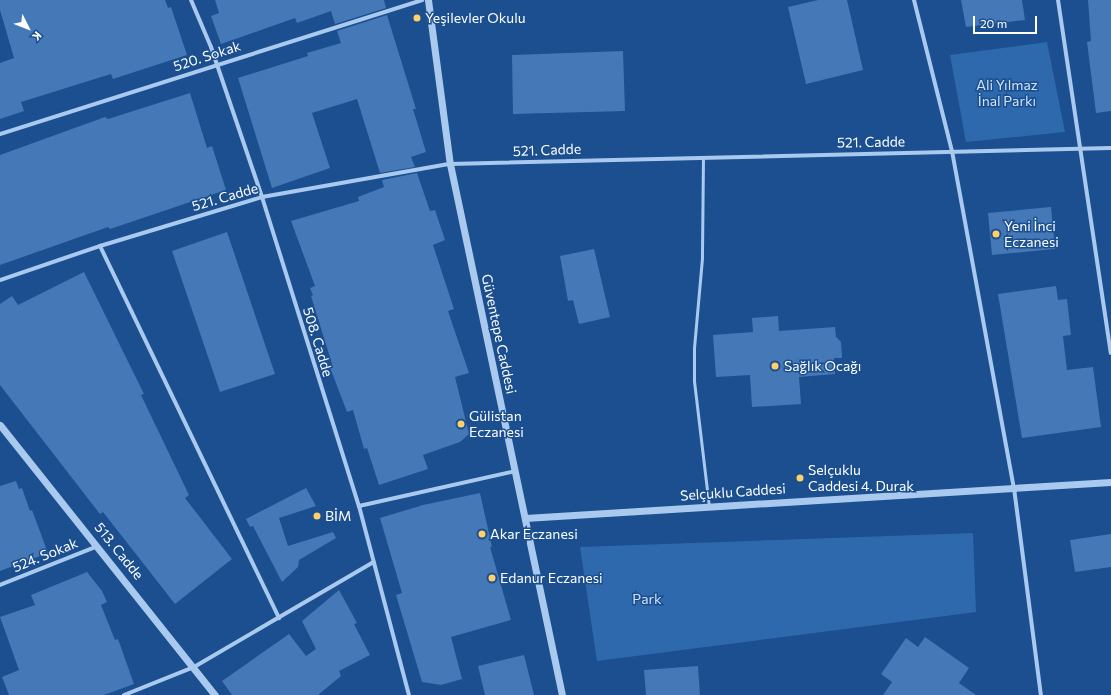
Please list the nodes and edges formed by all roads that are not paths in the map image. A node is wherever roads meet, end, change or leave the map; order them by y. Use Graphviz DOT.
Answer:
graph roads {
  1 [pos="191,0"];
  2 [pos="422,0"];
  3 [pos="428,0"];
  4 [pos="914,0"];
  5 [pos="1058,0"];
  6 [pos="216,64"];
  7 [pos="0,134"];
  8 [pos="1111,148"];
  9 [pos="1078,150"];
  10 [pos="952,151"];
  11 [pos="703,157"];
  12 [pos="450,164"];
  13 [pos="262,197"];
  14 [pos="100,246"];
  15 [pos="0,280"];
  16 [pos="1111,353"];
  17 [pos="1,427"];
  18 [pos="515,471"];
  19 [pos="1111,482"];
  20 [pos="1014,488"];
  21 [pos="359,506"];
  22 [pos="710,507"];
  23 [pos="525,518"];
  24 [pos="98,546"];
  25 [pos="374,562"];
  26 [pos="0,585"];
  27 [pos="279,618"];
  28 [pos="194,667"];
  29 [pos="124,695"];
  30 [pos="215,695"];
  31 [pos="409,695"];
  32 [pos="562,695"];
  33 [pos="1041,695"];
  1 -- 6 [label="street, 508. Cadde"];
  2 -- 6 [label="street, 520. Sokak"];
  3 -- 12 [label="street, Güventepe Caddesi"];
  4 -- 10 [label="street"];
  5 -- 9 [label="street"];
  6 -- 7 [label="street, 520. Sokak"];
  6 -- 13 [label="street, 508. Cadde"];
  8 -- 9 [label="street, 521. Cadde"];
  9 -- 10 [label="street, 521. Cadde"];
  9 -- 16 [label="street"];
  10 -- 11 [label="street, 521. Cadde"];
  10 -- 20 [label="street"];
  11 -- 12 [label="street, 521. Cadde"];
  11 -- 22 [label="lane"];
  12 -- 13 [label="street, 521. Cadde"];
  12 -- 18 [label="street, Güventepe Caddesi"];
  13 -- 14 [label="street, 521. Cadde"];
  13 -- 21 [label="street, 508. Cadde"];
  14 -- 15 [label="street, 521. Cadde"];
  14 -- 27 [label="street"];
  17 -- 24 [label="street, 513. Cadde"];
  18 -- 21 [label="street"];
  18 -- 23 [label="street, Güventepe Caddesi"];
  19 -- 20 [label="street, Selçuklu Caddesi"];
  20 -- 22 [label="street, Selçuklu Caddesi"];
  20 -- 33 [label="street"];
  21 -- 25 [label="street, 508. Cadde"];
  22 -- 23 [label="street, Selçuklu Caddesi"];
  23 -- 32 [label="street, Güventepe Caddesi"];
  24 -- 26 [label="street, 524. Sokak"];
  24 -- 28 [label="street, 513. Cadde"];
  25 -- 27 [label="street"];
  25 -- 31 [label="street, 508. Cadde"];
  27 -- 28 [label="street"];
  28 -- 29 [label="street"];
  28 -- 30 [label="street, 513. Cadde"];
}
